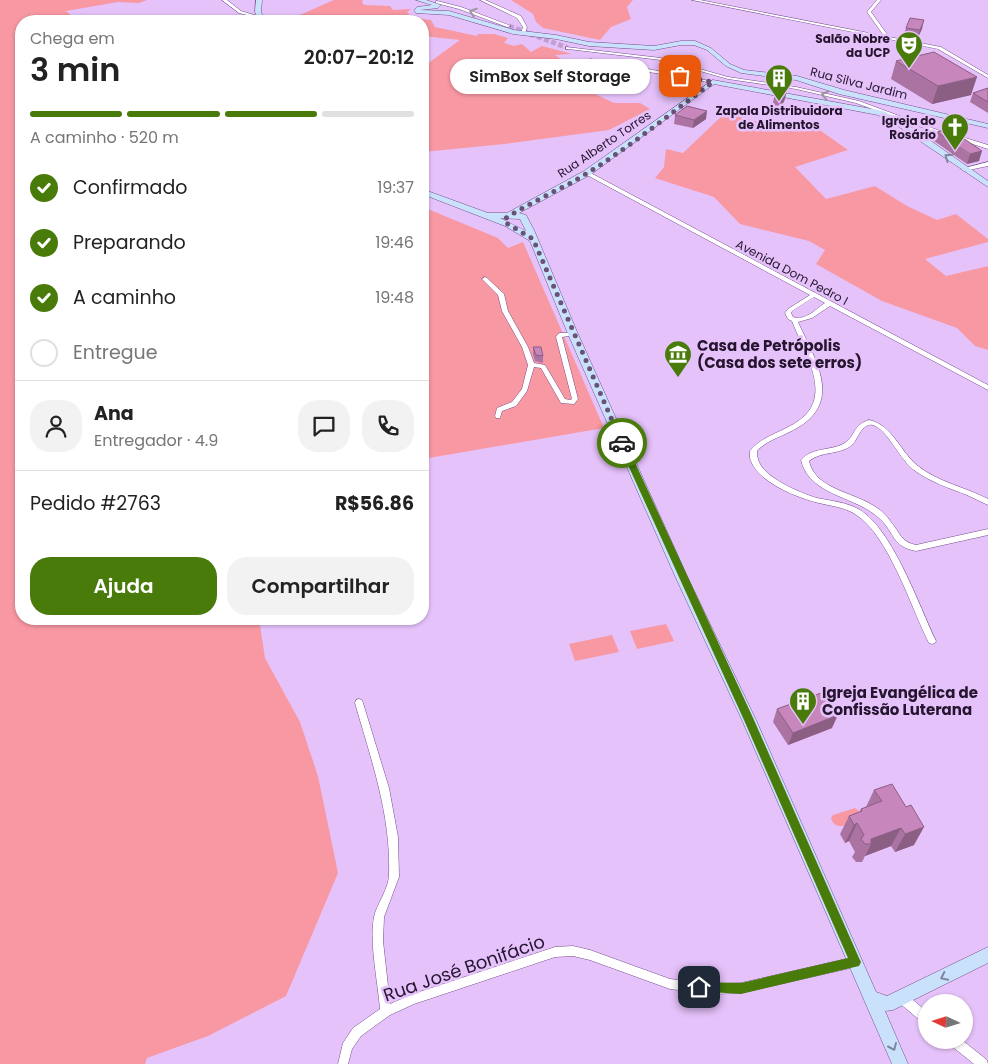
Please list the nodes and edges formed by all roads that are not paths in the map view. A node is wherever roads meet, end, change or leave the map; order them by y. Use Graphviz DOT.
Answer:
graph roads {
  1 [pos="224,0"];
  2 [pos="259,0"];
  3 [pos="419,0"];
  4 [pos="431,0"];
  5 [pos="482,0"];
  6 [pos="694,0"];
  7 [pos="878,0"];
  8 [pos="437,4"];
  9 [pos="248,15"];
  10 [pos="260,15"];
  11 [pos="509,26"];
  12 [pos="523,33"];
  13 [pos="887,37"];
  14 [pos="568,48"];
  15 [pos="592,60"];
  16 [pos="648,70"];
  17 [pos="988,77"];
  18 [pos="713,82"];
  19 [pos="632,90"];
  20 [pos="988,126"];
  21 [pos="988,147"];
  22 [pos="988,164"];
  23 [pos="964,169"];
  24 [pos="587,173"];
  25 [pos="988,185"];
  26 [pos="429,194"];
  27 [pos="530,205"];
  28 [pos="524,219"];
  29 [pos="507,220"];
  30 [pos="533,239"];
  31 [pos="485,280"];
  32 [pos="812,296"];
  33 [pos="828,304"];
  34 [pos="795,320"];
  35 [pos="573,334"];
  36 [pos="531,366"];
  37 [pos="988,388"];
  38 [pos="498,416"];
  39 [pos="988,502"];
  40 [pos="988,532"];
  41 [pos="897,539"];
  42 [pos="886,543"];
  43 [pos="932,641"];
  44 [pos="359,703"];
  45 [pos="988,955"];
  46 [pos="855,962"];
  47 [pos="872,998"];
  48 [pos="894,1001"];
  49 [pos="386,1011"];
  50 [pos="918,1014"];
  51 [pos="881,1020"];
  52 [pos="965,1049"];
  53 [pos="343,1064"];
  54 [pos="900,1064"];
  55 [pos="983,1064"];
  1 -- 9 [label="street"];
  2 -- 10 [label="main road"];
  3 -- 8 [label="main road"];
  4 -- 8 [label="street"];
  5 -- 12 [label="street"];
  6 -- 13 [label="street"];
  7 -- 13 [label="street"];
  11 -- 8 [label="street, one-way"];
  8 -- 12 [label="main road, Rua Silva Jardim"];
  12 -- 20 [label="main road, Rua Silva Jardim"];
  13 -- 17 [label="street"];
  21 -- 14 [label="street, one-way"];
  15 -- 16 [label="street"];
  16 -- 18 [label="street"];
  16 -- 19 [label="street"];
  23 -- 18 [label="main road, one-way"];
  18 -- 24 [label="main road, Rua Alberto Torres"];
  22 -- 23 [label="street"];
  23 -- 25 [label="main road"];
  24 -- 27 [label="main road, Rua Alberto Torres"];
  24 -- 32 [label="street, Avenida Dom Pedro I"];
  26 -- 29 [label="main road"];
  27 -- 28 [label="main road"];
  27 -- 29 [label="main road, Rua Alberto Torres"];
  28 -- 29 [label="main road"];
  28 -- 30 [label="main road"];
  29 -- 30 [label="main road"];
  30 -- 35 [label="main road"];
  31 -- 36 [label="street"];
  32 -- 33 [label="street, Avenida Dom Pedro I"];
  32 -- 34 [label="street"];
  33 -- 34 [label="street"];
  33 -- 37 [label="street, Avenida Dom Pedro I"];
  34 -- 42 [label="street"];
  35 -- 36 [label="street"];
  35 -- 46 [label="main road"];
  36 -- 38 [label="street"];
  39 -- 41 [label="street"];
  40 -- 41 [label="street"];
  41 -- 42 [label="street"];
  42 -- 43 [label="street"];
  44 -- 49 [label="street"];
  45 -- 48 [label="main road, one-way"];
  46 -- 47 [label="main road"];
  46 -- 49 [label="street, Rua José Bonifácio"];
  47 -- 48 [label="main road"];
  47 -- 51 [label="main road"];
  48 -- 50 [label="street"];
  48 -- 51 [label="main road"];
  49 -- 53 [label="street, Rua José Bonifácio"];
  51 -- 54 [label="main road, one-way"];
  52 -- 55 [label="street"];
}
